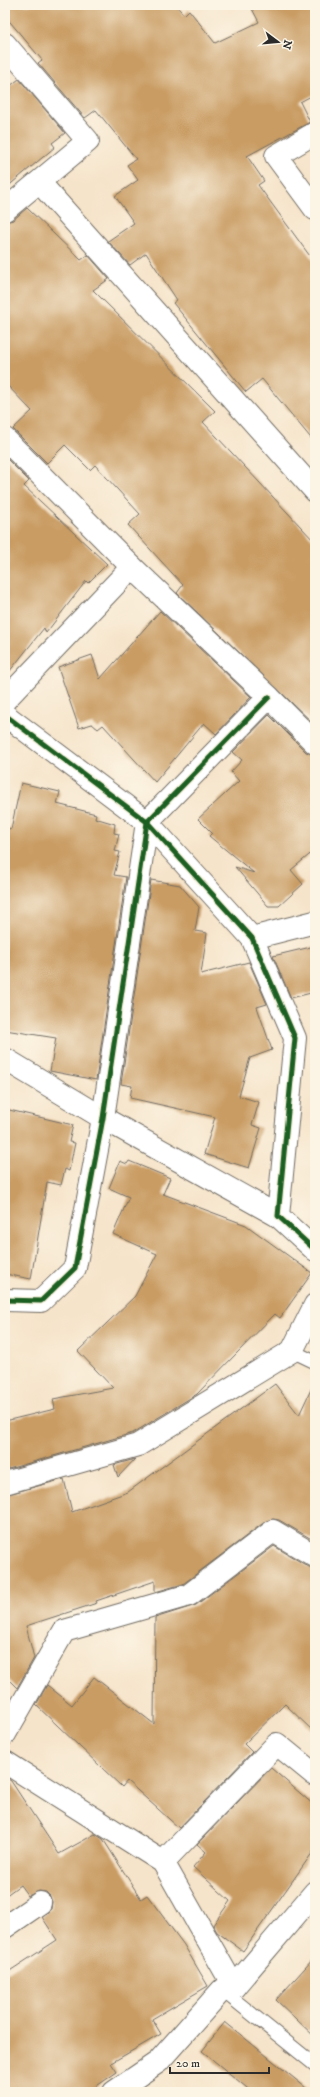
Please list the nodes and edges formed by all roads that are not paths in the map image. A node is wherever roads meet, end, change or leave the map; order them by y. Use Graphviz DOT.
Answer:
graph roads {
  1 [pos="5,44"];
  2 [pos="315,132"];
  3 [pos="40,183"];
  4 [pos="315,209"];
  5 [pos="5,210"];
  6 [pos="5,439"];
  7 [pos="315,491"];
  8 [pos="132,567"];
  9 [pos="269,697"];
  10 [pos="5,700"];
  11 [pos="5,716"];
  12 [pos="315,743"];
  13 [pos="147,822"];
  14 [pos="315,922"];
  15 [pos="252,938"];
  16 [pos="5,1059"];
  17 [pos="103,1118"];
  18 [pos="278,1216"];
  19 [pos="315,1250"];
  20 [pos="5,1300"];
  21 [pos="315,1305"];
  22 [pos="292,1351"];
  23 [pos="315,1362"];
  24 [pos="5,1483"];
  25 [pos="315,1556"];
  26 [pos="5,1734"];
  27 [pos="5,1762"];
  28 [pos="315,1775"];
  29 [pos="163,1862"];
  30 [pos="315,1892"];
  31 [pos="40,1904"];
  32 [pos="5,1927"];
  33 [pos="228,1988"];
  34 [pos="315,2065"];
  35 [pos="114,2092"];
  1 -- 3 [label="street"];
  2 -- 4 [label="street"];
  3 -- 5 [label="street"];
  3 -- 7 [label="street"];
  6 -- 8 [label="street"];
  8 -- 9 [label="street"];
  8 -- 10 [label="street"];
  9 -- 12 [label="street"];
  9 -- 13 [label="street"];
  11 -- 13 [label="street"];
  13 -- 15 [label="street"];
  13 -- 17 [label="street"];
  14 -- 15 [label="street"];
  15 -- 18 [label="street"];
  16 -- 17 [label="street"];
  17 -- 18 [label="street"];
  17 -- 20 [label="street"];
  18 -- 19 [label="street"];
  21 -- 22 [label="street"];
  22 -- 23 [label="lane"];
  22 -- 24 [label="street"];
  25 -- 26 [label="street"];
  27 -- 29 [label="street"];
  28 -- 29 [label="street"];
  29 -- 33 [label="street"];
  30 -- 33 [label="street"];
  31 -- 32 [label="street"];
  33 -- 34 [label="lane"];
  33 -- 35 [label="street"];
}
